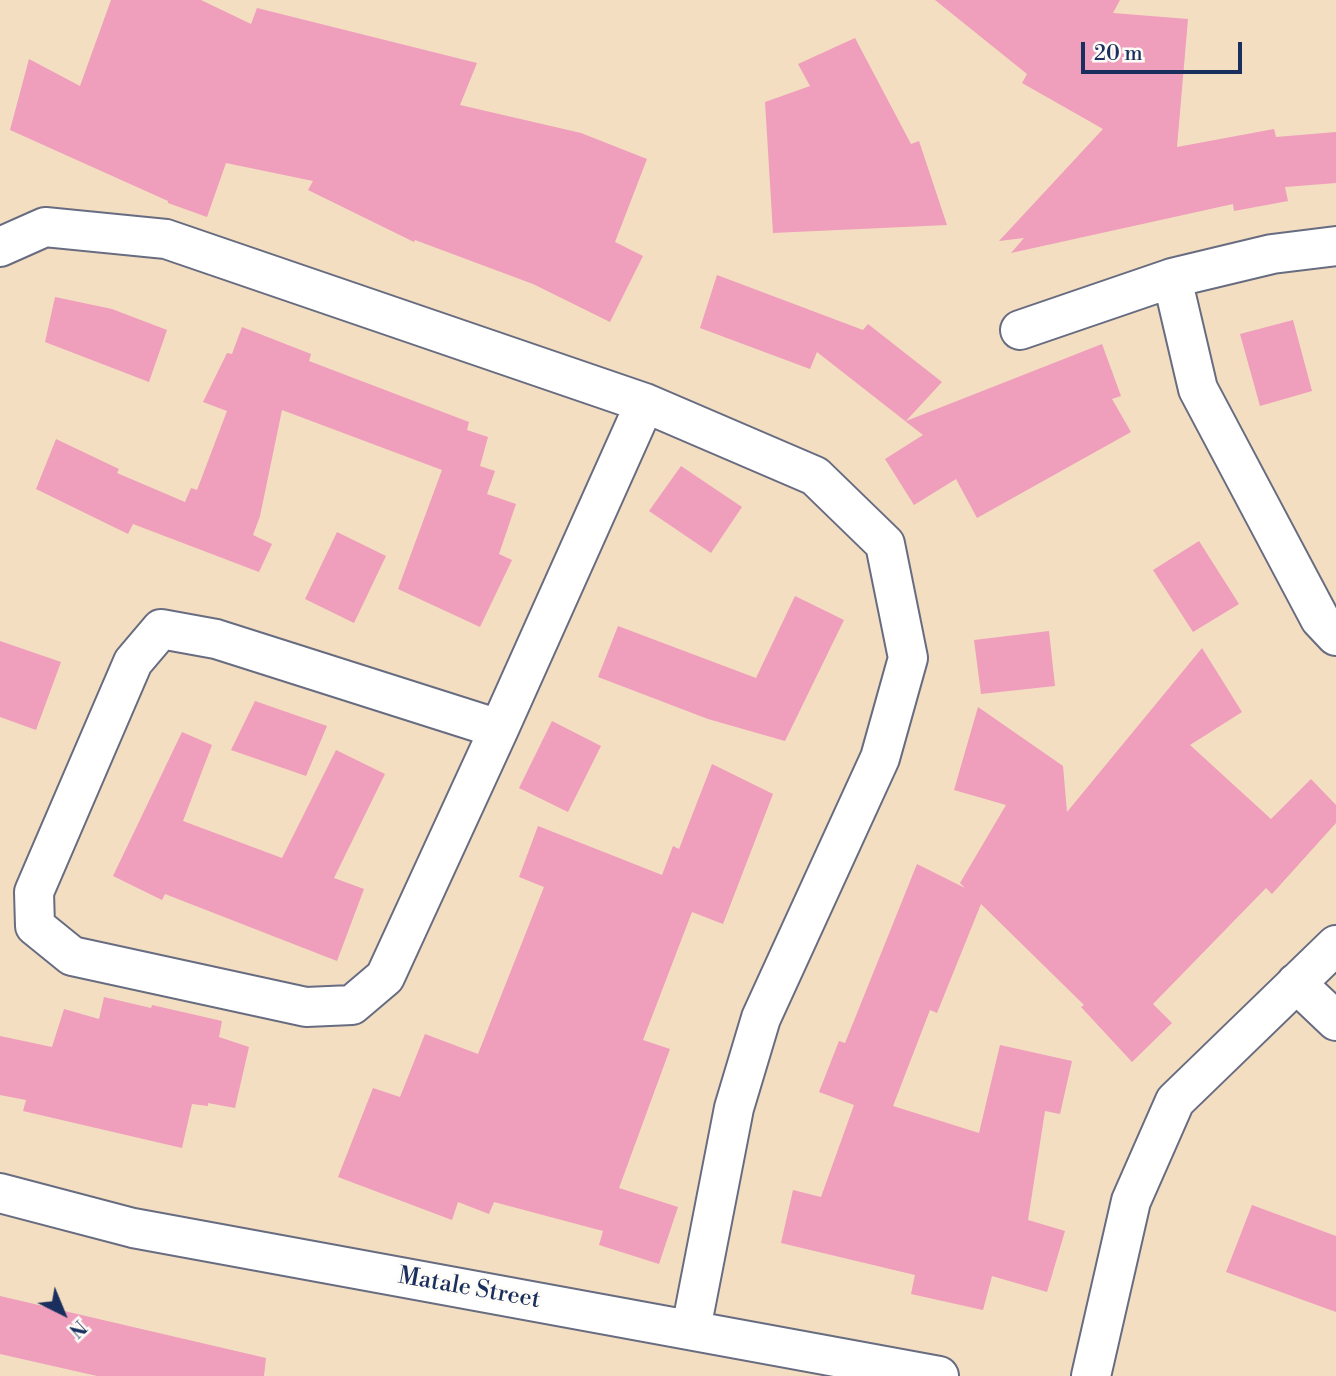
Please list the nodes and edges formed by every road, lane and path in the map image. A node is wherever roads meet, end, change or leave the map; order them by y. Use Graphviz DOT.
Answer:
graph roads {
  1 [pos="1336,246"];
  2 [pos="0,247"];
  3 [pos="1172,278"];
  4 [pos="1020,330"];
  5 [pos="645,403"];
  6 [pos="1336,636"];
  7 [pos="499,729"];
  8 [pos="1336,945"];
  9 [pos="1296,983"];
  10 [pos="1336,1021"];
  11 [pos="0,1194"];
  12 [pos="691,1329"];
  13 [pos="939,1376"];
  14 [pos="1091,1376"];
  1 -- 3 [label="street"];
  2 -- 5 [label="street"];
  3 -- 4 [label="street"];
  3 -- 6 [label="street"];
  5 -- 7 [label="street"];
  5 -- 12 [label="street"];
  7 -- 7 [label="street"];
  8 -- 9 [label="street"];
  9 -- 10 [label="street"];
  9 -- 14 [label="street"];
  11 -- 12 [label="street, Matale Street"];
  12 -- 13 [label="street, Matale Street"];
}
